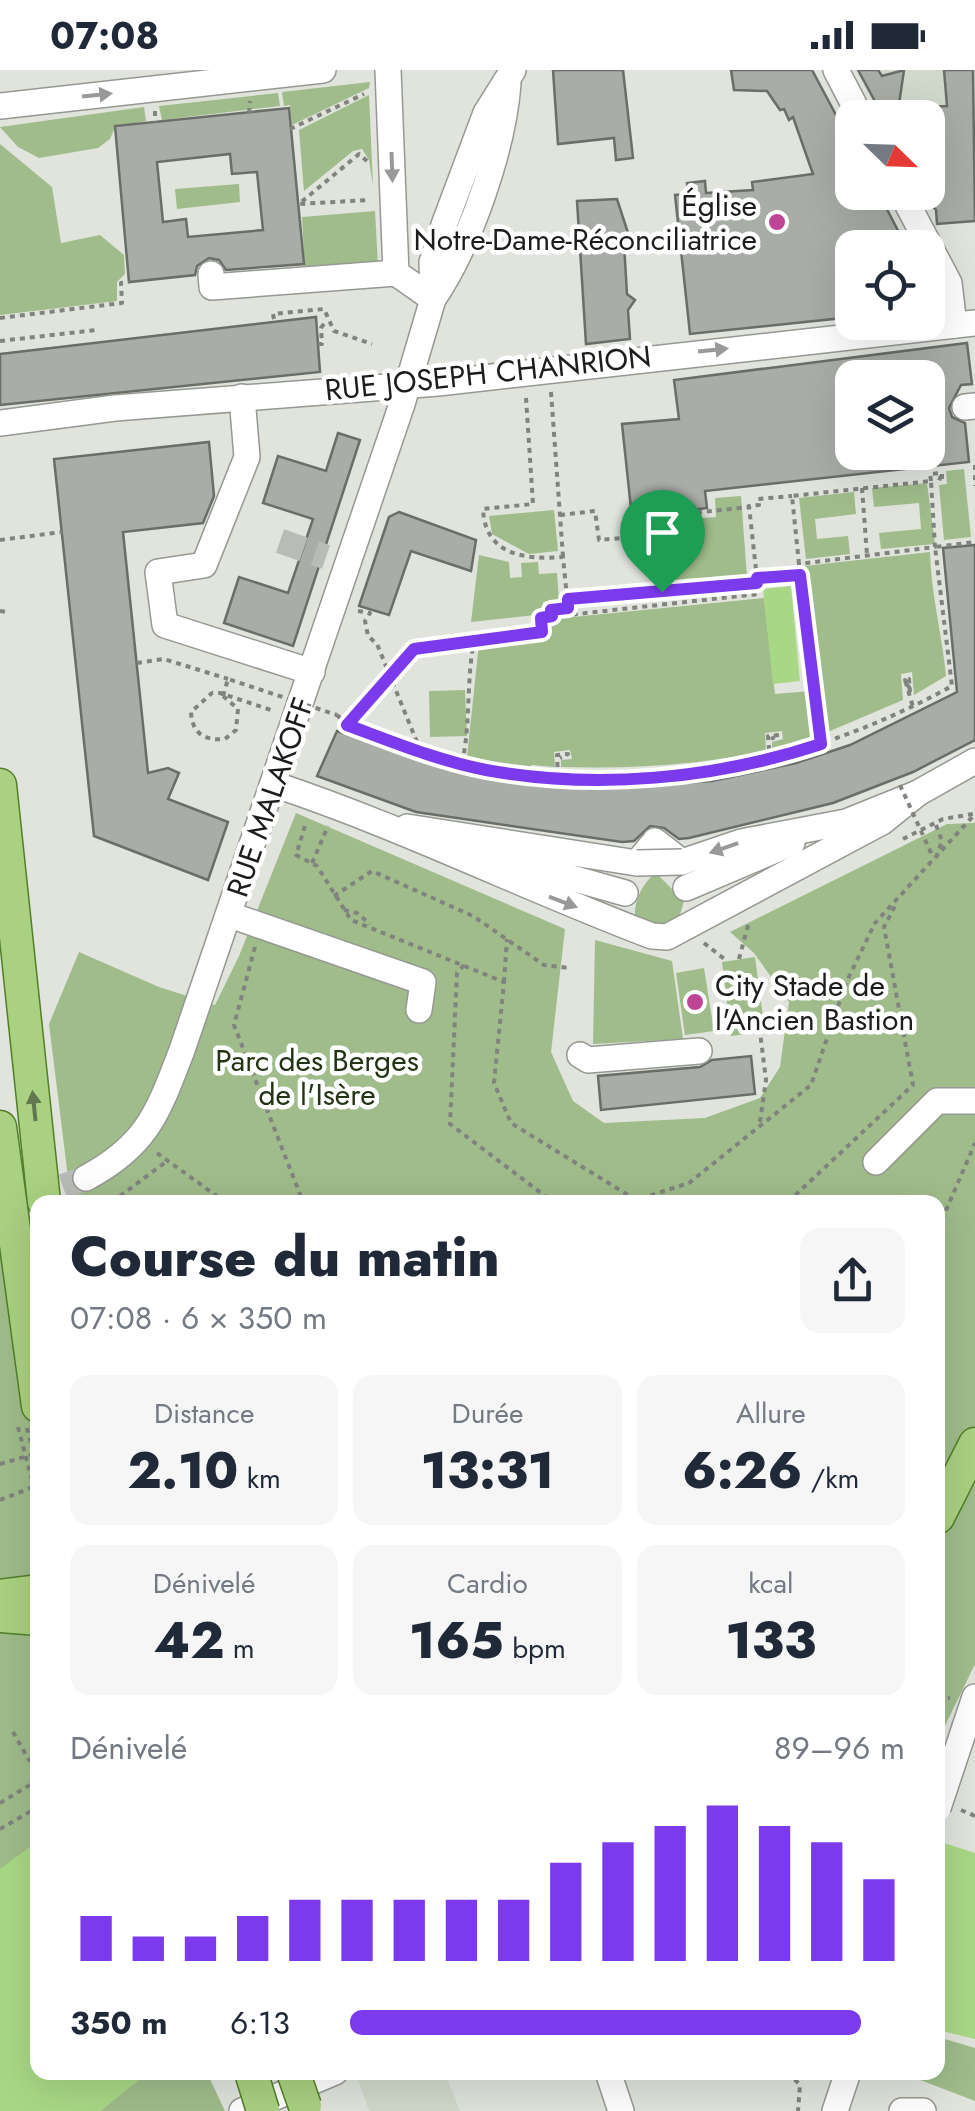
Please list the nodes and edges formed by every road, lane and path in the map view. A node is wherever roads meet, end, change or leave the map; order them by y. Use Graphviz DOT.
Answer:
graph roads {
  1 [pos="323,70"];
  2 [pos="836,70"];
  3 [pos="511,76"];
  4 [pos="380,80"];
  5 [pos="852,100"];
  6 [pos="0,106"];
  7 [pos="290,129"];
  8 [pos="368,162"];
  9 [pos="378,199"];
  10 [pos="910,210"];
  11 [pos="396,273"];
  12 [pos="210,274"];
  13 [pos="130,282"];
  14 [pos="433,299"];
  15 [pos="0,318"];
  16 [pos="274,319"];
  17 [pos="326,320"];
  18 [pos="964,324"];
  19 [pos="96,330"];
  20 [pos="0,341"];
  21 [pos="318,344"];
  22 [pos="372,344"];
  23 [pos="407,384"];
  24 [pos="550,391"];
  25 [pos="526,393"];
  26 [pos="242,397"];
  27 [pos="0,422"];
  28 [pos="975,465"];
  29 [pos="941,474"];
  30 [pos="931,481"];
  31 [pos="975,486"];
  32 [pos="862,488"];
  33 [pos="792,496"];
  34 [pos="750,508"];
  35 [pos="560,514"];
  36 [pos="684,527"];
  37 [pos="62,532"];
  38 [pos="0,540"];
  39 [pos="975,542"];
  40 [pos="935,547"];
  41 [pos="868,555"];
  42 [pos="563,557"];
  43 [pos="799,564"];
  44 [pos="800,575"];
  45 [pos="757,581"];
  46 [pos="662,592"];
  47 [pos="568,599"];
  48 [pos="353,610"];
  49 [pos="552,616"];
  50 [pos="474,641"];
  51 [pos="137,663"];
  52 [pos="312,672"];
  53 [pos="388,675"];
  54 [pos="228,679"];
  55 [pos="910,690"];
  56 [pos="914,707"];
  57 [pos="276,711"];
  58 [pos="875,724"];
  59 [pos="347,725"];
  60 [pos="879,732"];
  61 [pos="770,739"];
  62 [pos="821,744"];
  63 [pos="421,752"];
  64 [pos="560,758"];
  65 [pos="770,760"];
  66 [pos="975,761"];
  67 [pos="462,764"];
  68 [pos="558,777"];
  69 [pos="274,784"];
  70 [pos="0,785"];
  71 [pos="909,789"];
  72 [pos="975,814"];
  73 [pos="330,822"];
  74 [pos="846,822"];
  75 [pos="935,823"];
  76 [pos="390,824"];
  77 [pos="305,826"];
  78 [pos="655,841"];
  79 [pos="682,862"];
  80 [pos="934,862"];
  81 [pos="637,864"];
  82 [pos="686,888"];
  83 [pos="625,893"];
  84 [pos="334,896"];
  85 [pos="900,897"];
  86 [pos="344,910"];
  87 [pos="230,914"];
  88 [pos="750,920"];
  89 [pos="372,927"];
  90 [pos="628,927"];
  91 [pos="696,932"];
  92 [pos="258,936"];
  93 [pos="507,939"];
  94 [pos="740,959"];
  95 [pos="727,961"];
  96 [pos="464,965"];
  97 [pos="569,968"];
  98 [pos="504,982"];
  99 [pos="419,1010"];
  100 [pos="760,1032"];
  101 [pos="699,1051"];
  102 [pos="580,1054"];
  103 [pos="975,1101"];
  104 [pos="0,1127"];
  105 [pos="758,1127"];
  106 [pos="975,1143"];
  107 [pos="157,1154"];
  108 [pos="167,1160"];
  109 [pos="876,1162"];
  110 [pos="86,1178"];
  111 [pos="43,1195"];
  112 [pos="121,1195"];
  113 [pos="215,1195"];
  114 [pos="300,1195"];
  115 [pos="544,1195"];
  116 [pos="796,1195"];
  117 [pos="945,1213"];
  118 [pos="27,1420"];
  119 [pos="975,1444"];
  120 [pos="30,1455"];
  121 [pos="0,1464"];
  122 [pos="30,1489"];
  123 [pos="0,1500"];
  124 [pos="945,1503"];
  125 [pos="30,1592"];
  126 [pos="0,1596"];
  127 [pos="0,1616"];
  128 [pos="30,1619"];
  129 [pos="975,1697"];
  130 [pos="13,1732"];
  131 [pos="30,1760"];
  132 [pos="30,1785"];
  133 [pos="945,1787"];
  134 [pos="0,1803"];
  135 [pos="30,1811"];
  136 [pos="0,1829"];
  137 [pos="254,2080"];
  138 [pos="296,2080"];
  139 [pos="317,2080"];
  140 [pos="611,2080"];
  141 [pos="795,2080"];
  142 [pos="845,2080"];
  143 [pos="306,2108"];
  144 [pos="242,2111"];
  145 [pos="264,2111"];
  146 [pos="621,2111"];
  147 [pos="798,2111"];
  148 [pos="835,2111"];
  149 [pos="902,2111"];
  150 [pos="923,2111"];
  6 -- 1 [label="street, one-way"];
  2 -- 5 [label="street"];
  3 -- 14 [label="street, RUE MALAKOFF"];
  4 -- 7 [label="path"];
  4 -- 11 [label="street, one-way"];
  8 -- 9 [label="path"];
  10 -- 18 [label="street"];
  11 -- 12 [label="street"];
  11 -- 14 [label="street"];
  13 -- 15 [label="path"];
  14 -- 23 [label="street, RUE MALAKOFF"];
  16 -- 17 [label="path"];
  17 -- 21 [label="path"];
  17 -- 22 [label="path"];
  23 -- 18 [label="street, RUE JOSEPH CHANRION, one-way"];
  19 -- 20 [label="path"];
  23 -- 26 [label="street, RUE JOSEPH CHANRION"];
  23 -- 52 [label="street, RUE MALAKOFF"];
  24 -- 35 [label="path"];
  25 -- 42 [label="path"];
  26 -- 27 [label="street, RUE JOSEPH CHANRION"];
  26 -- 52 [label="street"];
  28 -- 31 [label="path"];
  29 -- 30 [label="path"];
  30 -- 32 [label="path"];
  30 -- 40 [label="path"];
  32 -- 33 [label="path"];
  32 -- 41 [label="path"];
  33 -- 34 [label="path"];
  33 -- 43 [label="path"];
  34 -- 35 [label="path"];
  34 -- 45 [label="path"];
  35 -- 42 [label="path"];
  36 -- 46 [label="path"];
  37 -- 38 [label="path"];
  39 -- 40 [label="path"];
  40 -- 41 [label="path"];
  40 -- 56 [label="path"];
  41 -- 43 [label="path"];
  42 -- 47 [label="path"];
  43 -- 44 [label="path"];
  44 -- 45 [label="path"];
  44 -- 62 [label="path"];
  45 -- 46 [label="path"];
  45 -- 49 [label="path"];
  46 -- 47 [label="path"];
  47 -- 49 [label="path"];
  48 -- 53 [label="path"];
  49 -- 50 [label="path"];
  50 -- 53 [label="path"];
  50 -- 67 [label="path"];
  51 -- 54 [label="path"];
  52 -- 69 [label="street, RUE MALAKOFF"];
  53 -- 59 [label="path"];
  53 -- 63 [label="path"];
  54 -- 57 [label="path, bridge"];
  54 -- 59 [label="path, bridge"];
  55 -- 56 [label="path"];
  56 -- 58 [label="path"];
  58 -- 60 [label="path"];
  58 -- 62 [label="path"];
  59 -- 63 [label="path"];
  61 -- 65 [label="path"];
  62 -- 65 [label="path"];
  63 -- 67 [label="path"];
  64 -- 68 [label="path"];
  65 -- 68 [label="path"];
  66 -- 71 [label="street"];
  67 -- 68 [label="path"];
  69 -- 76 [label="street"];
  69 -- 87 [label="street, RUE MALAKOFF"];
  111 -- 70 [label="main road, one-way"];
  71 -- 74 [label="street"];
  71 -- 80 [label="path, bridge"];
  71 -- 91 [label="street"];
  72 -- 80 [label="path"];
  73 -- 77 [label="path"];
  74 -- 79 [label="street, one-way"];
  74 -- 82 [label="street"];
  75 -- 80 [label="path"];
  76 -- 81 [label="street"];
  76 -- 83 [label="street"];
  76 -- 90 [label="street, one-way"];
  78 -- 79 [label="street"];
  78 -- 81 [label="street"];
  78 -- 82 [label="street"];
  78 -- 83 [label="street"];
  79 -- 81 [label="street, bridge"];
  82 -- 91 [label="street"];
  83 -- 90 [label="street"];
  84 -- 93 [label="path"];
  85 -- 116 [label="path"];
  86 -- 89 [label="path"];
  87 -- 99 [label="street"];
  87 -- 110 [label="street, RUE MALAKOFF"];
  88 -- 94 [label="path"];
  90 -- 91 [label="street"];
  91 -- 95 [label="path"];
  92 -- 114 [label="path"];
  93 -- 97 [label="path"];
  93 -- 98 [label="path"];
  96 -- 115 [label="path"];
  100 -- 105 [label="path"];
  101 -- 102 [label="street"];
  103 -- 109 [label="street"];
  104 -- 118 [label="main road"];
  106 -- 117 [label="path"];
  107 -- 108 [label="path"];
  108 -- 112 [label="path"];
  108 -- 113 [label="path"];
  119 -- 124 [label="main road"];
  120 -- 121 [label="path"];
  122 -- 123 [label="path"];
  125 -- 126 [label="main road"];
  127 -- 128 [label="main road"];
  129 -- 133 [label="street, bridge"];
  130 -- 131 [label="path"];
  132 -- 134 [label="path"];
  135 -- 136 [label="path"];
  137 -- 145 [label="main road, bridge"];
  138 -- 143 [label="main road, bridge"];
  139 -- 144 [label="street"];
  140 -- 146 [label="street"];
  141 -- 147 [label="path"];
  142 -- 148 [label="street"];
  149 -- 150 [label="street"];
}
